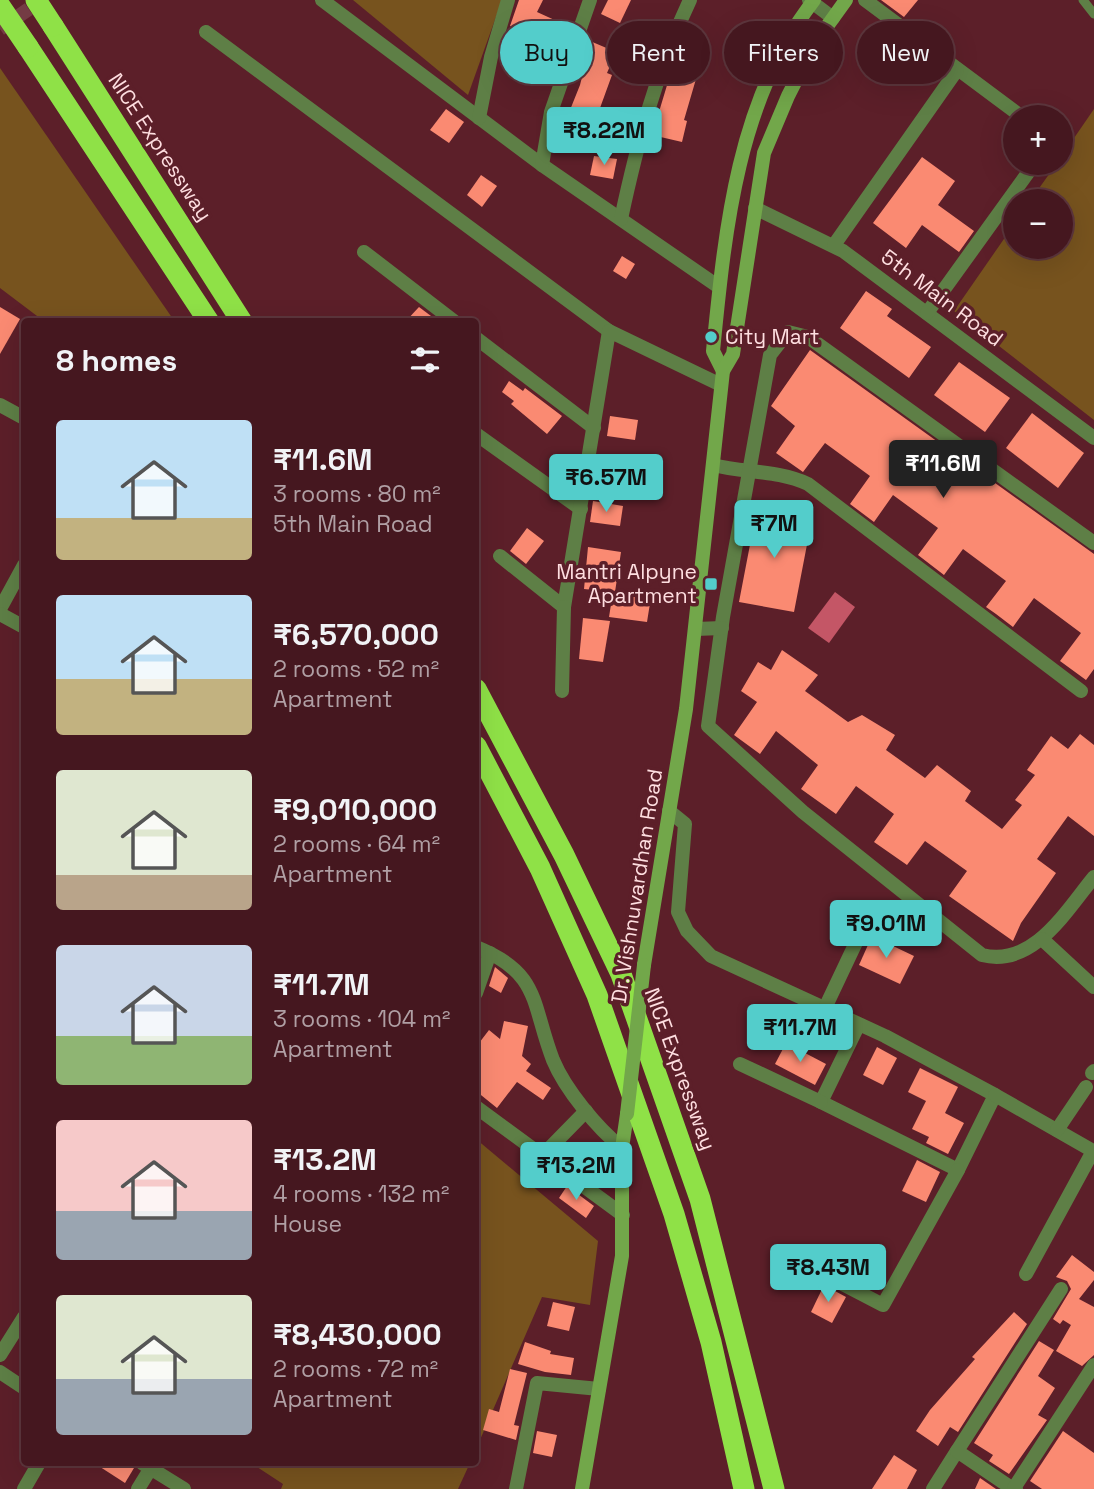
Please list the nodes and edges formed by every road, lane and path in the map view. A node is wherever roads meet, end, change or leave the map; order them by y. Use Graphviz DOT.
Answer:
graph roads {
  1 [pos="36,0"];
  2 [pos="322,0"];
  3 [pos="508,0"];
  4 [pos="590,0"];
  5 [pos="690,0"];
  6 [pos="846,0"];
  7 [pos="865,0"];
  8 [pos="1083,0"];
  9 [pos="812,1"];
  10 [pos="0,6"];
  11 [pos="1094,14"];
  12 [pos="833,18"];
  13 [pos="206,32"];
  14 [pos="957,70"];
  15 [pos="1006,105"];
  16 [pos="478,118"];
  17 [pos="542,164"];
  18 [pos="1026,175"];
  19 [pos="755,208"];
  20 [pos="621,219"];
  21 [pos="834,245"];
  22 [pos="364,252"];
  23 [pos="719,287"];
  24 [pos="927,313"];
  25 [pos="206,318"];
  26 [pos="239,318"];
  27 [pos="450,318"];
  28 [pos="609,331"];
  29 [pos="479,340"];
  30 [pos="722,378"];
  31 [pos="0,405"];
  32 [pos="21,416"];
  33 [pos="594,428"];
  34 [pos="479,436"];
  35 [pos="1094,438"];
  36 [pos="713,465"];
  37 [pos="750,472"];
  38 [pos="581,509"];
  39 [pos="1094,543"];
  40 [pos="500,556"];
  41 [pos="21,571"];
  42 [pos="565,607"];
  43 [pos="0,611"];
  44 [pos="21,625"];
  45 [pos="722,628"];
  46 [pos="696,629"];
  47 [pos="562,691"];
  48 [pos="1080,691"];
  49 [pos="479,695"];
  50 [pos="479,752"];
  51 [pos="668,811"];
  52 [pos="1094,877"];
  53 [pos="860,934"];
  54 [pos="1042,939"];
  55 [pos="479,948"];
  56 [pos="490,953"];
  57 [pos="479,984"];
  58 [pos="1094,987"];
  59 [pos="825,1008"];
  60 [pos="859,1024"];
  61 [pos="740,1064"];
  62 [pos="1086,1087"];
  63 [pos="995,1095"];
  64 [pos="821,1102"];
  65 [pos="479,1109"];
  66 [pos="586,1111"];
  67 [pos="1057,1130"];
  68 [pos="622,1148"];
  69 [pos="1094,1151"];
  70 [pos="541,1157"];
  71 [pos="958,1170"];
  72 [pos="623,1215"];
  73 [pos="810,1267"];
  74 [pos="1026,1274"];
  75 [pos="1061,1289"];
  76 [pos="21,1322"];
  77 [pos="0,1355"];
  78 [pos="1094,1365"];
  79 [pos="0,1372"];
  80 [pos="21,1386"];
  81 [pos="599,1389"];
  82 [pos="957,1451"];
  83 [pos="37,1466"];
  84 [pos="148,1466"];
  85 [pos="150,1466"];
  86 [pos="24,1489"];
  87 [pos="138,1489"];
  88 [pos="184,1489"];
  89 [pos="516,1489"];
  90 [pos="582,1489"];
  91 [pos="744,1489"];
  92 [pos="774,1489"];
  93 [pos="933,1489"];
  94 [pos="1014,1489"];
  1 -- 26 [label="highway, NICE Expressway, bridge"];
  2 -- 16 [label="street"];
  3 -- 16 [label="street"];
  4 -- 17 [label="street"];
  5 -- 20 [label="street"];
  6 -- 12 [label="main road, Dr. Vishnuvardhan Road"];
  7 -- 14 [label="street"];
  8 -- 11 [label="lane"];
  9 -- 12 [label="street"];
  9 -- 23 [label="main road, Dr. Vishnuvardhan Road"];
  10 -- 25 [label="highway, bridge"];
  12 -- 19 [label="main road, Dr. Vishnuvardhan Road"];
  13 -- 28 [label="street"];
  14 -- 15 [label="street"];
  14 -- 21 [label="street"];
  16 -- 17 [label="street"];
  17 -- 20 [label="street"];
  18 -- 24 [label="street"];
  19 -- 21 [label="street, 5th Main Road"];
  19 -- 30 [label="main road, Dr. Vishnuvardhan Road"];
  20 -- 23 [label="street"];
  21 -- 24 [label="street, 5th Main Road"];
  22 -- 27 [label="street"];
  23 -- 30 [label="main road, Dr. Vishnuvardhan Road"];
  24 -- 35 [label="street, 5th Main Road"];
  28 -- 30 [label="street"];
  28 -- 33 [label="street"];
  29 -- 33 [label="street"];
  30 -- 36 [label="main road, Dr. Vishnuvardhan Road"];
  31 -- 32 [label="street"];
  33 -- 38 [label="street"];
  34 -- 38 [label="street"];
  36 -- 37 [label="street"];
  36 -- 46 [label="main road, Dr. Vishnuvardhan Road"];
  37 -- 39 [label="street"];
  37 -- 45 [label="street"];
  37 -- 48 [label="street"];
  38 -- 42 [label="street"];
  40 -- 42 [label="street"];
  41 -- 43 [label="street"];
  42 -- 47 [label="street"];
  43 -- 44 [label="street"];
  45 -- 46 [label="street"];
  45 -- 54 [label="street"];
  46 -- 51 [label="main road, Dr. Vishnuvardhan Road"];
  49 -- 92 [label="highway, NICE Expressway"];
  50 -- 91 [label="highway"];
  51 -- 59 [label="street"];
  51 -- 68 [label="main road, Dr. Vishnuvardhan Road, bridge"];
  52 -- 54 [label="street"];
  53 -- 59 [label="street"];
  54 -- 58 [label="street"];
  55 -- 56 [label="street"];
  56 -- 57 [label="street"];
  56 -- 66 [label="street"];
  59 -- 60 [label="street"];
  60 -- 63 [label="street"];
  60 -- 64 [label="street"];
  61 -- 64 [label="street"];
  62 -- 67 [label="street"];
  63 -- 67 [label="street"];
  63 -- 71 [label="street"];
  64 -- 71 [label="street"];
  65 -- 70 [label="street"];
  66 -- 68 [label="street"];
  66 -- 70 [label="street"];
  67 -- 69 [label="street"];
  68 -- 72 [label="main road, Dr. Vishnuvardhan Road"];
  69 -- 74 [label="street"];
  70 -- 72 [label="street"];
  71 -- 73 [label="street"];
  72 -- 81 [label="main road, Dr. Vishnuvardhan Road"];
  75 -- 82 [label="street"];
  76 -- 77 [label="street"];
  78 -- 94 [label="street"];
  79 -- 80 [label="street"];
  81 -- 89 [label="street"];
  81 -- 90 [label="main road, Dr. Vishnuvardhan Road"];
  82 -- 93 [label="street"];
  82 -- 94 [label="street"];
  83 -- 86 [label="street"];
  84 -- 87 [label="street"];
  85 -- 88 [label="street"];
}
